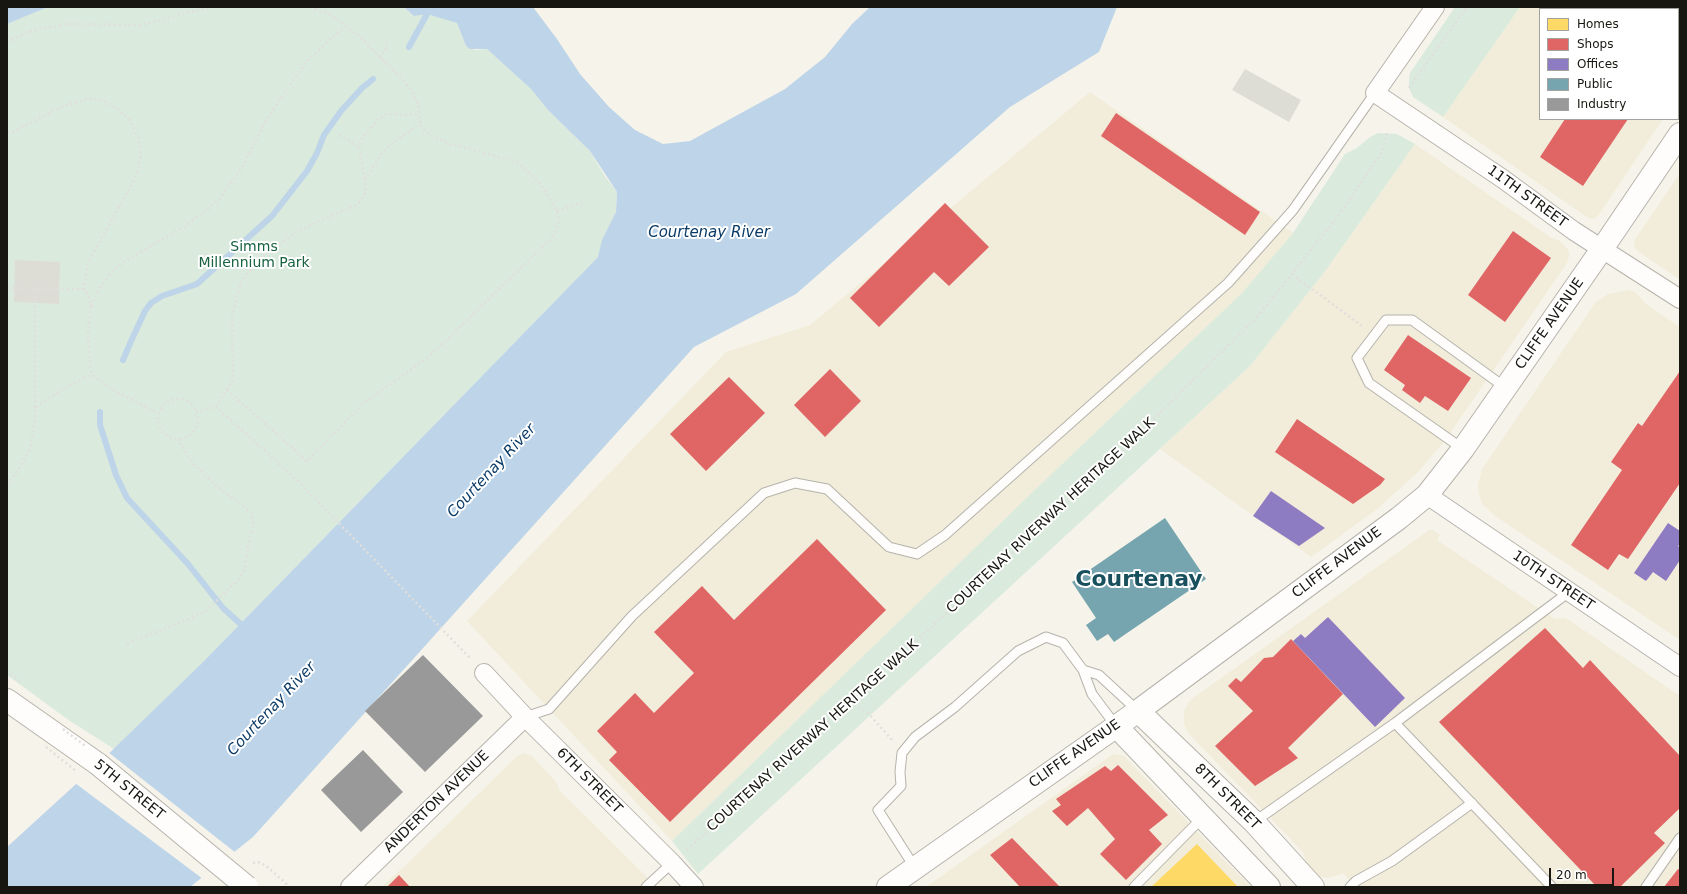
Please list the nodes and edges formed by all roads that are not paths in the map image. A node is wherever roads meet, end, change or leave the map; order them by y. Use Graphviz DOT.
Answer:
graph roads {
  1 [pos="1435,7"];
  2 [pos="1375,93"];
  3 [pos="1680,134"];
  4 [pos="1602,249"];
  5 [pos="1680,299"];
  6 [pos="1506,388"];
  7 [pos="1463,449"];
  8 [pos="1427,495"];
  9 [pos="1569,592"];
  10 [pos="1680,667"];
  11 [pos="1083,670"];
  12 [pos="484,673"];
  13 [pos="7,700"];
  14 [pos="1138,711"];
  15 [pos="525,717"];
  16 [pos="1395,723"];
  17 [pos="1116,726"];
  18 [pos="1472,803"];
  19 [pos="1203,817"];
  20 [pos="1254,822"];
  21 [pos="1680,838"];
  22 [pos="672,863"];
  23 [pos="915,868"];
  24 [pos="247,887"];
  25 [pos="350,887"];
  26 [pos="646,887"];
  27 [pos="694,887"];
  28 [pos="888,887"];
  29 [pos="1134,887"];
  30 [pos="1269,887"];
  31 [pos="1313,887"];
  32 [pos="1350,887"];
  33 [pos="1552,887"];
  34 [pos="1646,887"];
  1 -- 2 [label="street"];
  2 -- 4 [label="street, 11TH STREET"];
  2 -- 15 [label="lane"];
  3 -- 4 [label="main road, CLIFFE AVENUE"];
  4 -- 5 [label="street, 11TH STREET"];
  4 -- 6 [label="main road, CLIFFE AVENUE"];
  6 -- 7 [label="main road, CLIFFE AVENUE"];
  6 -- 7 [label="lane"];
  7 -- 8 [label="main road, CLIFFE AVENUE"];
  8 -- 9 [label="street, 10TH STREET"];
  8 -- 14 [label="main road, CLIFFE AVENUE"];
  9 -- 10 [label="street, 10TH STREET"];
  9 -- 16 [label="lane"];
  11 -- 14 [label="lane"];
  11 -- 17 [label="lane"];
  11 -- 23 [label="lane"];
  12 -- 15 [label="street, 6TH STREET"];
  13 -- 24 [label="main road, 5TH STREET, bridge"];
  14 -- 17 [label="main road, CLIFFE AVENUE"];
  14 -- 20 [label="main road, 8TH STREET"];
  15 -- 22 [label="street, 6TH STREET"];
  15 -- 25 [label="street, ANDERTON AVENUE"];
  16 -- 18 [label="lane"];
  16 -- 20 [label="lane"];
  17 -- 19 [label="main road"];
  17 -- 23 [label="main road, CLIFFE AVENUE"];
  18 -- 32 [label="lane"];
  18 -- 33 [label="lane"];
  19 -- 29 [label="lane"];
  19 -- 30 [label="main road"];
  20 -- 31 [label="main road, 8TH STREET"];
  21 -- 34 [label="lane"];
  22 -- 26 [label="lane"];
  22 -- 27 [label="street, 6TH STREET"];
  23 -- 28 [label="main road, CLIFFE AVENUE"];
}
